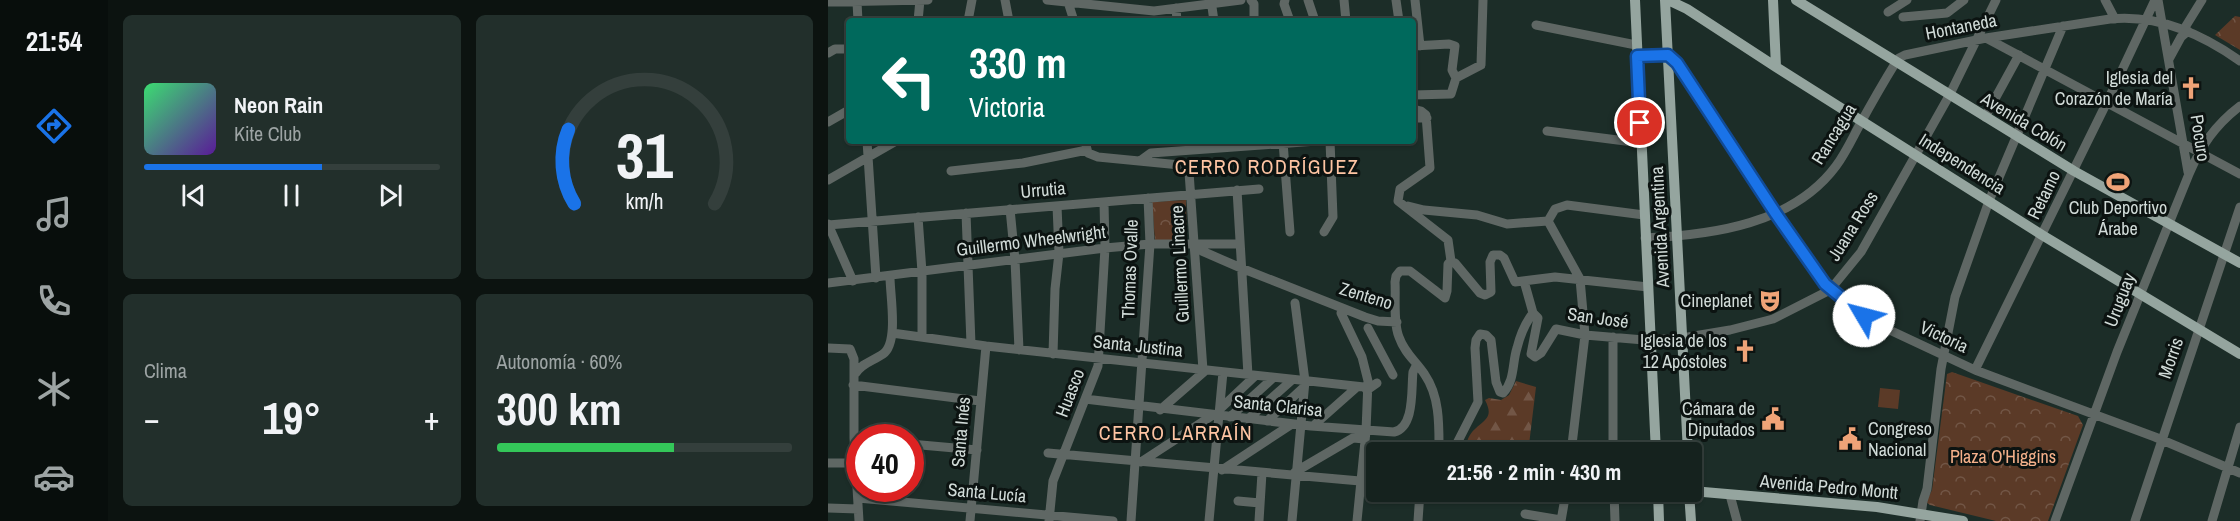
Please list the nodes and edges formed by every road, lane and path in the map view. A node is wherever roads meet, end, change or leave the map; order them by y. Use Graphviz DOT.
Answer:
graph roads {
  1 [pos="920,0"];
  2 [pos="928,0"];
  3 [pos="972,0"];
  4 [pos="1005,0"];
  5 [pos="1047,0"];
  6 [pos="1138,0"];
  7 [pos="1241,0"];
  8 [pos="1252,0"];
  9 [pos="1285,0"];
  10 [pos="1308,0"];
  11 [pos="1344,0"];
  12 [pos="1396,0"];
  13 [pos="1415,0"];
  14 [pos="1483,0"];
  15 [pos="1635,0"];
  16 [pos="1667,0"];
  17 [pos="1773,0"];
  18 [pos="1796,0"];
  19 [pos="1907,0"];
  20 [pos="1964,0"];
  21 [pos="1996,0"];
  22 [pos="2003,0"];
  23 [pos="2105,0"];
  24 [pos="2156,0"];
  25 [pos="2202,0"];
  26 [pos="863,1"];
  27 [pos="828,2"];
  28 [pos="1068,2"];
  29 [pos="1084,2"];
  30 [pos="1212,2"];
  31 [pos="1106,3"];
  32 [pos="1176,8"];
  33 [pos="1143,10"];
  34 [pos="1154,11"];
  35 [pos="1888,12"];
  36 [pos="1904,17"];
  37 [pos="859,18"];
  38 [pos="918,18"];
  39 [pos="969,18"];
  40 [pos="1008,18"];
  41 [pos="1073,18"];
  42 [pos="1153,18"];
  43 [pos="1177,18"];
  44 [pos="1214,18"];
  45 [pos="1254,18"];
  46 [pos="1289,18"];
  47 [pos="1314,18"];
  48 [pos="1346,18"];
  49 [pos="1399,18"];
  50 [pos="1415,18"];
  51 [pos="2115,19"];
  52 [pos="2145,20"];
  53 [pos="2163,23"];
  54 [pos="1536,25"];
  55 [pos="2063,26"];
  56 [pos="2186,30"];
  57 [pos="1986,38"];
  58 [pos="1975,40"];
  59 [pos="1416,46"];
  60 [pos="846,49"];
  61 [pos="828,53"];
  62 [pos="1637,54"];
  63 [pos="2019,55"];
  64 [pos="2169,59"];
  65 [pos="1672,60"];
  66 [pos="2240,61"];
  67 [pos="1896,62"];
  68 [pos="1776,67"];
  69 [pos="2045,69"];
  70 [pos="1456,78"];
  71 [pos="1416,95"];
  72 [pos="1949,96"];
  73 [pos="2107,102"];
  74 [pos="2240,106"];
  75 [pos="1416,111"];
  76 [pos="846,112"];
  77 [pos="1985,117"];
  78 [pos="1416,118"];
  79 [pos="1427,118"];
  80 [pos="1862,121"];
  81 [pos="828,122"];
  82 [pos="1547,131"];
  83 [pos="2017,137"];
  84 [pos="1641,143"];
  85 [pos="867,144"];
  86 [pos="890,144"];
  87 [pos="1259,144"];
  88 [pos="1283,144"];
  89 [pos="1330,144"];
  90 [pos="2185,144"];
  91 [pos="1086,146"];
  92 [pos="2199,152"];
  93 [pos="1915,154"];
  94 [pos="868,156"];
  95 [pos="1140,161"];
  96 [pos="951,171"];
  97 [pos="2074,171"];
  98 [pos="2189,174"];
  99 [pos="2240,174"];
  100 [pos="828,180"];
  101 [pos="1259,189"];
  102 [pos="1237,190"];
  103 [pos="1192,194"];
  104 [pos="1148,198"];
  105 [pos="1989,201"];
  106 [pos="1104,202"];
  107 [pos="1403,205"];
  108 [pos="1057,206"];
  109 [pos="2240,207"];
  110 [pos="1010,209"];
  111 [pos="966,213"];
  112 [pos="1776,214"];
  113 [pos="1644,215"];
  114 [pos="918,217"];
  115 [pos="1548,220"];
  116 [pos="872,221"];
  117 [pos="828,224"];
  118 [pos="2168,224"];
  119 [pos="1290,232"];
  120 [pos="1324,232"];
  121 [pos="2042,235"];
  122 [pos="1677,237"];
  123 [pos="1645,238"];
  124 [pos="1150,244"];
  125 [pos="1240,244"];
  126 [pos="1194,245"];
  127 [pos="1106,248"];
  128 [pos="1059,253"];
  129 [pos="2224,254"];
  130 [pos="1015,260"];
  131 [pos="1451,261"];
  132 [pos="2240,263"];
  133 [pos="967,266"];
  134 [pos="1241,268"];
  135 [pos="922,272"];
  136 [pos="890,277"];
  137 [pos="876,278"];
  138 [pos="1581,279"];
  139 [pos="853,281"];
  140 [pos="1524,281"];
  141 [pos="828,283"];
  142 [pos="1647,287"];
  143 [pos="1830,290"];
  144 [pos="2140,294"];
  145 [pos="1295,303"];
  146 [pos="1341,313"];
  147 [pos="1533,313"];
  148 [pos="1396,322"];
  149 [pos="1368,328"];
  150 [pos="2199,330"];
  151 [pos="892,333"];
  152 [pos="1585,335"];
  153 [pos="922,337"];
  154 [pos="1613,338"];
  155 [pos="1682,338"];
  156 [pos="1650,340"];
  157 [pos="971,344"];
  158 [pos="986,346"];
  159 [pos="828,348"];
  160 [pos="1019,350"];
  161 [pos="1053,354"];
  162 [pos="2240,354"];
  163 [pos="1943,355"];
  164 [pos="1098,359"];
  165 [pos="1143,363"];
  166 [pos="1416,366"];
  167 [pos="1975,370"];
  168 [pos="1203,372"];
  169 [pos="1223,372"];
  170 [pos="856,373"];
  171 [pos="1251,375"];
  172 [pos="1393,375"];
  173 [pos="1272,378"];
  174 [pos="1292,380"];
  175 [pos="1377,383"];
  176 [pos="1305,384"];
  177 [pos="853,385"];
  178 [pos="1357,387"];
  179 [pos="1367,390"];
  180 [pos="1085,399"];
  181 [pos="980,401"];
  182 [pos="1140,407"];
  183 [pos="1160,410"];
  184 [pos="1217,413"];
  185 [pos="2094,414"];
  186 [pos="1230,417"];
  187 [pos="1248,419"];
  188 [pos="1267,421"];
  189 [pos="856,424"];
  190 [pos="1297,424"];
  191 [pos="1313,426"];
  192 [pos="2240,427"];
  193 [pos="1365,435"];
  194 [pos="2161,440"];
  195 [pos="1438,442"];
  196 [pos="1458,442"];
  197 [pos="1572,442"];
  198 [pos="1613,442"];
  199 [pos="1655,442"];
  200 [pos="1687,442"];
  201 [pos="924,445"];
  202 [pos="976,450"];
  203 [pos="1048,453"];
  204 [pos="1063,454"];
  205 [pos="1138,461"];
  206 [pos="828,463"];
  207 [pos="846,463"];
  208 [pos="2228,466"];
  209 [pos="1218,469"];
  210 [pos="1262,473"];
  211 [pos="1295,473"];
  212 [pos="2240,473"];
  213 [pos="1360,481"];
  214 [pos="1702,493"];
  215 [pos="1730,495"];
  216 [pos="1238,501"];
  217 [pos="1419,502"];
  218 [pos="1564,502"];
  219 [pos="1614,502"];
  220 [pos="1658,502"];
  221 [pos="1691,502"];
  222 [pos="858,503"];
  223 [pos="1260,503"];
  224 [pos="828,508"];
  225 [pos="972,508"];
  226 [pos="1525,514"];
  227 [pos="1920,517"];
  228 [pos="1050,518"];
  229 [pos="1561,520"];
  230 [pos="860,521"];
  231 [pos="970,521"];
  232 [pos="1113,521"];
  233 [pos="1131,521"];
  234 [pos="1209,521"];
  235 [pos="1259,521"];
  236 [pos="1292,521"];
  237 [pos="1357,521"];
  238 [pos="1418,521"];
  239 [pos="1615,521"];
  240 [pos="1659,521"];
  241 [pos="1691,521"];
  242 [pos="1737,521"];
  243 [pos="1963,521"];
  244 [pos="2055,521"];
  245 [pos="2135,521"];
  246 [pos="2212,521"];
  1 -- 2 [label="street"];
  1 -- 26 [label="street"];
  1 -- 38 [label="street"];
  3 -- 39 [label="street"];
  4 -- 40 [label="street"];
  5 -- 28 [label="street"];
  6 -- 33 [label="street"];
  7 -- 30 [label="street"];
  8 -- 45 [label="street"];
  9 -- 46 [label="street"];
  10 -- 47 [label="street"];
  11 -- 48 [label="street"];
  12 -- 49 [label="street"];
  13 -- 50 [label="street"];
  14 -- 70 [label="street"];
  15 -- 62 [label="main road, Avenida Argentina"];
  16 -- 65 [label="main road, Avenida Argentina"];
  16 -- 68 [label="main road, Independencia"];
  17 -- 68 [label="main road"];
  18 -- 67 [label="main road, Avenida Colón"];
  19 -- 35 [label="street"];
  20 -- 36 [label="street"];
  21 -- 58 [label="street, Juana Ross"];
  22 -- 57 [label="street"];
  23 -- 51 [label="street"];
  24 -- 52 [label="street, Retamo"];
  24 -- 53 [label="street, Pocuro"];
  25 -- 56 [label="street"];
  26 -- 27 [label="street"];
  26 -- 37 [label="street"];
  28 -- 29 [label="street"];
  28 -- 41 [label="street"];
  29 -- 31 [label="street"];
  30 -- 32 [label="street"];
  30 -- 44 [label="street"];
  31 -- 33 [label="street"];
  32 -- 34 [label="street"];
  32 -- 43 [label="street"];
  33 -- 34 [label="street"];
  34 -- 42 [label="street"];
  51 -- 52 [label="street, Hontaneda"];
  51 -- 55 [label="street, Hontaneda"];
  52 -- 53 [label="street, Hontaneda"];
  52 -- 73 [label="street, Retamo"];
  53 -- 56 [label="street, Hontaneda"];
  53 -- 64 [label="street, Pocuro"];
  54 -- 62 [label="street"];
  55 -- 57 [label="street, Hontaneda"];
  55 -- 69 [label="street"];
  56 -- 64 [label="street"];
  56 -- 66 [label="street, Hontaneda"];
  57 -- 58 [label="street, Hontaneda"];
  57 -- 63 [label="street"];
  58 -- 67 [label="street, Hontaneda"];
  58 -- 72 [label="street, Juana Ross"];
  59 -- 70 [label="street"];
  60 -- 61 [label="street"];
  62 -- 65 [label="street"];
  62 -- 84 [label="main road, Avenida Argentina"];
  63 -- 69 [label="street"];
  63 -- 77 [label="street"];
  64 -- 90 [label="street, Pocuro"];
  65 -- 112 [label="street, Victoria"];
  65 -- 122 [label="main road, Avenida Argentina"];
  67 -- 72 [label="main road, Avenida Colón"];
  67 -- 80 [label="street, Rancagua"];
  68 -- 80 [label="main road, Independencia"];
  69 -- 73 [label="street"];
  69 -- 83 [label="street"];
  70 -- 71 [label="street"];
  72 -- 77 [label="main road, Avenida Colón"];
  72 -- 93 [label="street, Juana Ross"];
  73 -- 90 [label="street"];
  73 -- 97 [label="street, Retamo"];
  74 -- 92 [label="street, Uruguay"];
  75 -- 79 [label="street"];
  76 -- 81 [label="street"];
  77 -- 83 [label="main road, Avenida Colón"];
  78 -- 79 [label="street"];
  79 -- 107 [label="street"];
  80 -- 93 [label="main road, Independencia"];
  80 -- 112 [label="street, Rancagua"];
  82 -- 84 [label="street"];
  83 -- 97 [label="main road, Avenida Colón"];
  83 -- 105 [label="street"];
  84 -- 113 [label="main road, Avenida Argentina"];
  85 -- 94 [label="street"];
  86 -- 94 [label="street"];
  87 -- 95 [label="street"];
  88 -- 119 [label="street"];
  89 -- 120 [label="street"];
  90 -- 92 [label="street"];
  90 -- 98 [label="street, Pocuro"];
  91 -- 95 [label="street"];
  91 -- 96 [label="street"];
  92 -- 98 [label="street, Uruguay"];
  92 -- 99 [label="street"];
  93 -- 105 [label="main road, Independencia"];
  93 -- 143 [label="street, Juana Ross"];
  94 -- 100 [label="street"];
  94 -- 116 [label="street"];
  95 -- 103 [label="street, Guillermo Linacre"];
  97 -- 118 [label="main road, Avenida Colón"];
  97 -- 121 [label="street, Retamo"];
  98 -- 118 [label="street, Uruguay"];
  101 -- 102 [label="street, Urrutia"];
  102 -- 103 [label="street, Urrutia"];
  102 -- 125 [label="street"];
  103 -- 104 [label="street, Urrutia"];
  103 -- 126 [label="street, Guillermo Linacre"];
  104 -- 106 [label="street, Urrutia"];
  104 -- 124 [label="street, Thomas Ovalle"];
  105 -- 121 [label="main road, Independencia"];
  105 -- 163 [label="street"];
  106 -- 108 [label="street, Urrutia"];
  106 -- 127 [label="street, Huasco"];
  107 -- 115 [label="street"];
  107 -- 131 [label="street"];
  108 -- 110 [label="street, Urrutia"];
  108 -- 128 [label="street"];
  109 -- 129 [label="street, Morris"];
  110 -- 111 [label="street, Urrutia"];
  110 -- 130 [label="street"];
  111 -- 114 [label="street, Urrutia"];
  111 -- 133 [label="street"];
  112 -- 122 [label="street, Rancagua"];
  112 -- 143 [label="street, Victoria"];
  113 -- 115 [label="street"];
  113 -- 123 [label="main road, Avenida Argentina"];
  114 -- 116 [label="street, Urrutia"];
  114 -- 135 [label="street"];
  115 -- 138 [label="street"];
  116 -- 117 [label="street, Urrutia"];
  116 -- 137 [label="street"];
  117 -- 139 [label="street"];
  118 -- 129 [label="main road, Avenida Colón"];
  118 -- 144 [label="street, Uruguay"];
  121 -- 144 [label="main road, Independencia"];
  121 -- 167 [label="street, Retamo"];
  122 -- 123 [label="street, Rancagua"];
  122 -- 155 [label="main road, Avenida Argentina"];
  123 -- 142 [label="main road, Avenida Argentina"];
  124 -- 126 [label="street, Guillermo Wheelwright"];
  124 -- 127 [label="street, Guillermo Wheelwright"];
  124 -- 165 [label="street, Thomas Ovalle"];
  125 -- 126 [label="street, Guillermo Wheelwright"];
  125 -- 134 [label="street"];
  126 -- 134 [label="street, Zenteno"];
  126 -- 168 [label="street, Guillermo Linacre"];
  127 -- 128 [label="street, Guillermo Wheelwright"];
  127 -- 164 [label="street, Huasco"];
  128 -- 130 [label="street, Guillermo Wheelwright"];
  128 -- 161 [label="street"];
  129 -- 132 [label="main road, Avenida Colón"];
  129 -- 150 [label="street, Morris"];
  130 -- 133 [label="street, Guillermo Wheelwright"];
  130 -- 160 [label="street"];
  131 -- 140 [label="street"];
  131 -- 148 [label="street, Zenteno"];
  133 -- 135 [label="street, Guillermo Wheelwright"];
  133 -- 157 [label="street"];
  134 -- 148 [label="street, Zenteno"];
  134 -- 171 [label="street"];
  135 -- 136 [label="street, Guillermo Wheelwright"];
  135 -- 153 [label="street"];
  136 -- 137 [label="street, Guillermo Wheelwright"];
  136 -- 151 [label="street"];
  137 -- 139 [label="street, Guillermo Wheelwright"];
  138 -- 140 [label="street"];
  138 -- 142 [label="street"];
  138 -- 152 [label="street"];
  139 -- 141 [label="street, Guillermo Wheelwright"];
  140 -- 147 [label="street"];
  142 -- 156 [label="main road, Avenida Argentina"];
  143 -- 155 [label="street, Juana Ross"];
  143 -- 163 [label="street, Victoria"];
  144 -- 150 [label="main road, Independencia"];
  144 -- 185 [label="street, Uruguay"];
  145 -- 176 [label="street"];
  146 -- 179 [label="street"];
  147 -- 152 [label="street, San José"];
  147 -- 196 [label="street"];
  148 -- 166 [label="street"];
  149 -- 172 [label="street"];
  150 -- 162 [label="main road, Independencia"];
  150 -- 194 [label="street, Morris"];
  151 -- 153 [label="street, Santa Justina"];
  151 -- 170 [label="street"];
  152 -- 154 [label="street, San José"];
  152 -- 197 [label="street"];
  153 -- 157 [label="street, Santa Justina"];
  154 -- 156 [label="street, San José"];
  154 -- 198 [label="street"];
  155 -- 156 [label="street, San José"];
  155 -- 200 [label="main road, Avenida Argentina"];
  156 -- 199 [label="main road, Avenida Argentina"];
  157 -- 158 [label="street, Santa Justina"];
  158 -- 160 [label="street, Santa Justina"];
  158 -- 181 [label="street, Santa Inés"];
  159 -- 170 [label="street"];
  160 -- 161 [label="street, Santa Justina"];
  161 -- 164 [label="street, Santa Justina"];
  163 -- 167 [label="street, Victoria"];
  163 -- 227 [label="street"];
  164 -- 165 [label="street, Santa Justina"];
  164 -- 180 [label="street, Huasco"];
  165 -- 168 [label="street, Santa Justina"];
  165 -- 182 [label="street, Thomas Ovalle"];
  166 -- 193 [label="street, Santa Clarisa"];
  166 -- 195 [label="street"];
  167 -- 185 [label="street, Victoria"];
  168 -- 169 [label="street, Santa Justina"];
  168 -- 183 [label="street"];
  169 -- 171 [label="street, Santa Justina"];
  169 -- 184 [label="street"];
  170 -- 177 [label="street"];
  171 -- 173 [label="street, Santa Justina"];
  171 -- 184 [label="street"];
  173 -- 174 [label="street, Santa Justina"];
  173 -- 186 [label="street"];
  174 -- 176 [label="street, Santa Justina"];
  174 -- 187 [label="street"];
  175 -- 179 [label="street"];
  176 -- 178 [label="street, Santa Justina"];
  176 -- 188 [label="street"];
  176 -- 190 [label="street"];
  177 -- 181 [label="street"];
  177 -- 189 [label="street"];
  178 -- 179 [label="street, Santa Justina"];
  178 -- 191 [label="street"];
  179 -- 193 [label="street"];
  180 -- 182 [label="street, Santa Clarisa"];
  180 -- 204 [label="street, Huasco"];
  181 -- 202 [label="street, Santa Inés"];
  182 -- 183 [label="street, Santa Clarisa"];
  182 -- 205 [label="street, Thomas Ovalle"];
  183 -- 184 [label="street, Santa Clarisa"];
  184 -- 186 [label="street, Santa Clarisa"];
  184 -- 205 [label="street"];
  184 -- 209 [label="street"];
  185 -- 194 [label="street, Victoria"];
  185 -- 244 [label="street, Uruguay"];
  186 -- 187 [label="street, Santa Clarisa"];
  187 -- 188 [label="street, Santa Clarisa"];
  188 -- 190 [label="street, Santa Clarisa"];
  190 -- 191 [label="street, Santa Clarisa"];
  190 -- 209 [label="street"];
  190 -- 211 [label="street"];
  191 -- 193 [label="street, Santa Clarisa"];
  192 -- 208 [label="street"];
  193 -- 211 [label="street"];
  193 -- 213 [label="street"];
  194 -- 208 [label="street, Victoria"];
  194 -- 245 [label="street, Morris"];
  201 -- 202 [label="street"];
  202 -- 225 [label="street, Santa Inés"];
  203 -- 204 [label="street"];
  204 -- 205 [label="street"];
  204 -- 228 [label="street, Huasco"];
  205 -- 209 [label="street"];
  205 -- 233 [label="street, Thomas Ovalle"];
  206 -- 207 [label="street"];
  208 -- 212 [label="street, Victoria"];
  208 -- 246 [label="street"];
  209 -- 210 [label="street"];
  209 -- 234 [label="street"];
  210 -- 211 [label="street"];
  210 -- 223 [label="street"];
  211 -- 213 [label="street"];
  211 -- 236 [label="street"];
  213 -- 237 [label="street"];
  214 -- 215 [label="main road, Avenida Pedro Montt"];
  215 -- 227 [label="main road, Avenida Pedro Montt"];
  215 -- 242 [label="street"];
  216 -- 223 [label="street"];
  217 -- 238 [label="street"];
  218 -- 229 [label="street"];
  219 -- 239 [label="street"];
  220 -- 240 [label="main road"];
  221 -- 241 [label="main road"];
  222 -- 224 [label="street, Santa Lucía"];
  222 -- 225 [label="street, Santa Lucía"];
  222 -- 230 [label="street"];
  223 -- 235 [label="street"];
  225 -- 228 [label="street, Santa Lucía"];
  225 -- 231 [label="street, Santa Inés"];
  226 -- 229 [label="street"];
  227 -- 243 [label="main road, Avenida Pedro Montt"];
  228 -- 232 [label="street, Santa Lucía"];
}
